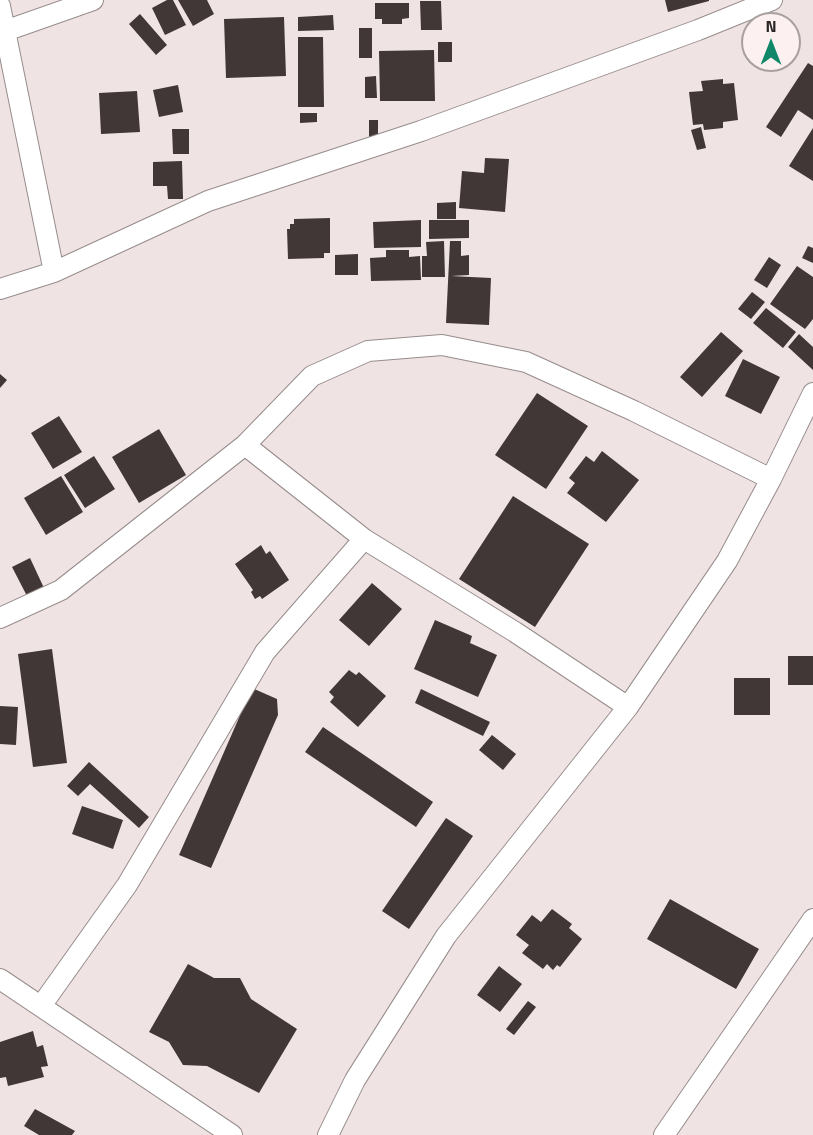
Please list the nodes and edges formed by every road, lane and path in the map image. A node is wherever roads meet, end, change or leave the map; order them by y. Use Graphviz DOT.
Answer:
graph roads {
  1 [pos="93,0"];
  2 [pos="772,0"];
  3 [pos="0,6"];
  4 [pos="5,31"];
  5 [pos="54,272"];
  6 [pos="0,289"];
  7 [pos="813,393"];
  8 [pos="245,445"];
  9 [pos="771,479"];
  10 [pos="364,539"];
  11 [pos="0,618"];
  12 [pos="628,707"];
  13 [pos="813,919"];
  14 [pos="0,979"];
  15 [pos="41,1006"];
  16 [pos="232,1135"];
  17 [pos="328,1135"];
  18 [pos="664,1135"];
  1 -- 4 [label="street"];
  2 -- 5 [label="street"];
  3 -- 4 [label="street"];
  4 -- 5 [label="street"];
  5 -- 6 [label="street"];
  7 -- 9 [label="street"];
  8 -- 9 [label="street"];
  8 -- 10 [label="street"];
  8 -- 11 [label="street"];
  9 -- 12 [label="street"];
  10 -- 12 [label="street"];
  10 -- 15 [label="street"];
  12 -- 17 [label="street"];
  13 -- 18 [label="street"];
  14 -- 15 [label="street"];
  15 -- 16 [label="street"];
}
